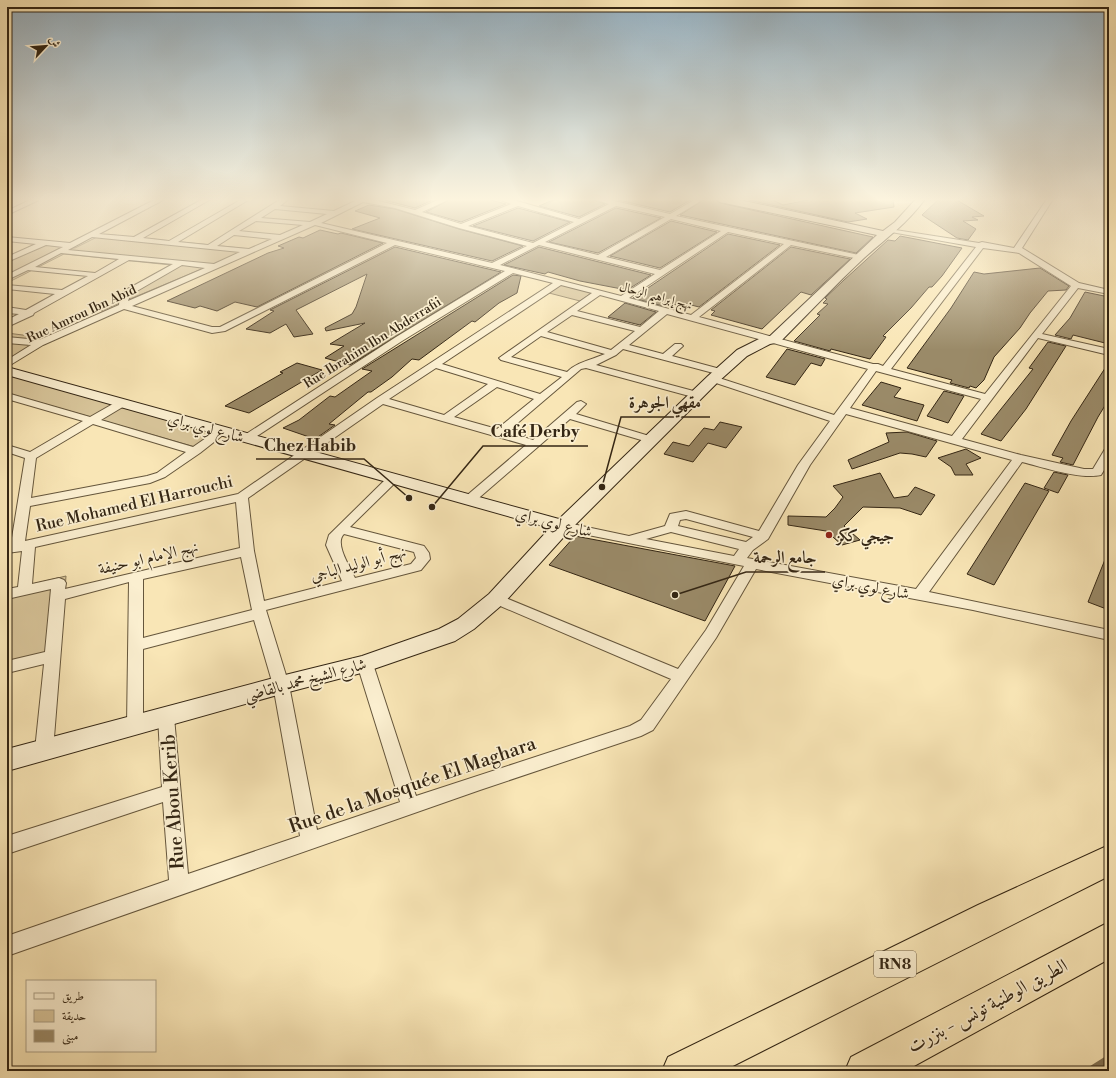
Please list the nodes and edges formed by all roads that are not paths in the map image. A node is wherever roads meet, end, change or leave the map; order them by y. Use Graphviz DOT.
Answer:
graph roads {
  1 [pos="30,249"];
  2 [pos="62,249"];
  3 [pos="232,249"];
  4 [pos="253,249"];
  5 [pos="380,249"];
  6 [pos="426,249"];
  7 [pos="526,249"];
  8 [pos="560,249"];
  9 [pos="614,249"];
  10 [pos="698,249"];
  11 [pos="782,249"];
  12 [pos="821,249"];
  13 [pos="867,249"];
  14 [pos="978,249"];
  15 [pos="1008,249"];
  16 [pos="1018,249"];
  17 [pos="59,251"];
  18 [pos="249,251"];
  19 [pos="858,257"];
  20 [pos="127,258"];
  21 [pos="599,258"];
  22 [pos="7,260"];
  23 [pos="181,263"];
  24 [pos="495,265"];
  25 [pos="214,266"];
  26 [pos="26,268"];
  27 [pos="512,270"];
  28 [pos="662,273"];
  29 [pos="96,275"];
  30 [pos="7,278"];
  31 [pos="560,282"];
  32 [pos="1076,285"];
  33 [pos="7,287"];
  34 [pos="1109,292"];
  35 [pos="64,293"];
  36 [pos="598,293"];
  37 [pos="622,299"];
  38 [pos="123,306"];
  39 [pos="7,310"];
  40 [pos="665,311"];
  41 [pos="30,312"];
  42 [pos="569,312"];
  43 [pos="692,318"];
  44 [pos="7,324"];
  45 [pos="641,330"];
  46 [pos="539,334"];
  47 [pos="1036,335"];
  48 [pos="775,339"];
  49 [pos="7,340"];
  50 [pos="40,343"];
  51 [pos="622,346"];
  52 [pos="678,346"];
  53 [pos="1109,352"];
  54 [pos="613,353"];
  55 [pos="665,357"];
  56 [pos="7,364"];
  57 [pos="435,365"];
  58 [pos="587,365"];
  59 [pos="880,368"];
  60 [pos="7,371"];
  61 [pos="569,376"];
  62 [pos="717,376"];
  63 [pos="495,384"];
  64 [pos="697,395"];
  65 [pos="7,396"];
  66 [pos="542,398"];
  67 [pos="988,398"];
  68 [pos="382,400"];
  69 [pos="122,403"];
  70 [pos="581,404"];
  71 [pos="844,410"];
  72 [pos="569,414"];
  73 [pos="445,419"];
  74 [pos="836,419"];
  75 [pos="92,421"];
  76 [pos="223,431"];
  77 [pos="499,433"];
  78 [pos="247,438"];
  79 [pos="652,440"];
  80 [pos="955,440"];
  81 [pos="535,444"];
  82 [pos="7,448"];
  83 [pos="196,451"];
  84 [pos="1109,451"];
  85 [pos="304,453"];
  86 [pos="31,456"];
  87 [pos="1019,458"];
  88 [pos="393,479"];
  89 [pos="242,497"];
  90 [pos="469,500"];
  91 [pos="24,503"];
  92 [pos="563,526"];
  93 [pos="670,528"];
  94 [pos="342,529"];
  95 [pos="763,536"];
  96 [pos="627,540"];
  97 [pos="18,547"];
  98 [pos="247,551"];
  99 [pos="746,557"];
  100 [pos="136,576"];
  101 [pos="350,583"];
  102 [pos="25,590"];
  103 [pos="7,594"];
  104 [pos="919,595"];
  105 [pos="57,596"];
  106 [pos="496,599"];
  107 [pos="259,610"];
  108 [pos="1109,635"];
  109 [pos="136,645"];
  110 [pos="52,656"];
  111 [pos="365,664"];
  112 [pos="7,667"];
  113 [pos="680,676"];
  114 [pos="281,685"];
  115 [pos="166,717"];
  116 [pos="135,725"];
  117 [pos="44,750"];
  118 [pos="7,760"];
  119 [pos="171,792"];
  120 [pos="410,806"];
  121 [pos="310,840"];
  122 [pos="7,845"];
  123 [pos="1109,860"];
  124 [pos="178,886"];
  125 [pos="1109,940"];
  126 [pos="7,946"];
  127 [pos="682,1071"];
  128 [pos="865,1071"];
  1 -- 22 [label="street"];
  2 -- 17 [label="street"];
  3 -- 18 [label="street"];
  4 -- 18 [label="street, Rue Amrou Ibn Abid"];
  5 -- 38 [label="street"];
  6 -- 24 [label="street, نهج إبراهيم الرحال"];
  7 -- 24 [label="street"];
  8 -- 21 [label="street"];
  9 -- 21 [label="street"];
  10 -- 28 [label="street"];
  11 -- 43 [label="street"];
  12 -- 19 [label="street"];
  13 -- 19 [label="street"];
  14 -- 59 [label="street"];
  15 -- 16 [label="street"];
  16 -- 32 [label="street"];
  17 -- 20 [label="street"];
  17 -- 26 [label="street"];
  18 -- 25 [label="street, Rue Amrou Ibn Abid"];
  19 -- 48 [label="street"];
  20 -- 23 [label="street"];
  20 -- 29 [label="street"];
  21 -- 28 [label="street"];
  23 -- 25 [label="street"];
  23 -- 38 [label="street"];
  24 -- 27 [label="street, نهج إبراهيم الرحال"];
  25 -- 38 [label="street, Rue Amrou Ibn Abid"];
  26 -- 29 [label="street"];
  26 -- 30 [label="street"];
  27 -- 31 [label="street, نهج إبراهيم الرحال"];
  27 -- 78 [label="street, Rue Ibrahim Ibn Abderrafii"];
  28 -- 37 [label="street"];
  29 -- 35 [label="street"];
  31 -- 36 [label="street, نهج إبراهيم الرحال"];
  31 -- 57 [label="street, Rue Mohamed El Harrouchi"];
  32 -- 34 [label="street"];
  32 -- 47 [label="street"];
  33 -- 35 [label="street"];
  35 -- 41 [label="street"];
  36 -- 37 [label="street, نهج إبراهيم الرحال"];
  36 -- 42 [label="street"];
  37 -- 40 [label="street, نهج إبراهيم الرحال"];
  38 -- 50 [label="street, Rue Amrou Ibn Abid"];
  39 -- 41 [label="street"];
  40 -- 43 [label="street, نهج إبراهيم الرحال"];
  40 -- 45 [label="street"];
  41 -- 44 [label="street"];
  42 -- 45 [label="street"];
  42 -- 46 [label="street"];
  43 -- 48 [label="street, نهج إبراهيم الرحال"];
  45 -- 51 [label="street"];
  46 -- 54 [label="street"];
  46 -- 61 [label="street"];
  47 -- 53 [label="street"];
  47 -- 67 [label="street"];
  48 -- 59 [label="street, نهج إبراهيم الرحال"];
  48 -- 62 [label="street, شارع الشيخ محمد بالقاضي"];
  49 -- 50 [label="street"];
  50 -- 56 [label="street, Rue Amrou Ibn Abid"];
  51 -- 54 [label="street"];
  51 -- 55 [label="street"];
  52 -- 55 [label="street"];
  54 -- 58 [label="street"];
  55 -- 62 [label="street"];
  57 -- 63 [label="street"];
  57 -- 68 [label="street, Rue Mohamed El Harrouchi"];
  58 -- 61 [label="street"];
  58 -- 64 [label="street"];
  59 -- 67 [label="street, نهج إبراهيم الرحال"];
  59 -- 71 [label="street"];
  60 -- 69 [label="street, شارع لوي براي"];
  61 -- 66 [label="street"];
  62 -- 64 [label="street, شارع الشيخ محمد بالقاضي"];
  62 -- 74 [label="street"];
  63 -- 66 [label="street"];
  63 -- 73 [label="street"];
  64 -- 79 [label="street, شارع الشيخ محمد بالقاضي"];
  65 -- 75 [label="street"];
  66 -- 77 [label="street"];
  67 -- 80 [label="street"];
  68 -- 73 [label="street"];
  68 -- 85 [label="street, Rue Mohamed El Harrouchi"];
  69 -- 75 [label="street"];
  69 -- 76 [label="street, شارع لوي براي"];
  70 -- 72 [label="street"];
  71 -- 74 [label="street"];
  71 -- 80 [label="street"];
  72 -- 79 [label="street"];
  72 -- 81 [label="street"];
  73 -- 77 [label="street"];
  74 -- 95 [label="street"];
  75 -- 83 [label="street"];
  75 -- 86 [label="street"];
  76 -- 78 [label="street, شارع لوي براي"];
  76 -- 83 [label="street"];
  77 -- 81 [label="street"];
  78 -- 85 [label="street, شارع لوي براي"];
  79 -- 92 [label="street, شارع الشيخ محمد بالقاضي"];
  80 -- 87 [label="street"];
  81 -- 90 [label="street"];
  82 -- 86 [label="street"];
  83 -- 91 [label="street"];
  84 -- 87 [label="street"];
  85 -- 88 [label="street, شارع لوي براي"];
  85 -- 89 [label="street, Rue Mohamed El Harrouchi"];
  86 -- 91 [label="street"];
  87 -- 104 [label="street"];
  88 -- 90 [label="street, شارع لوي براي"];
  88 -- 94 [label="street"];
  89 -- 97 [label="street, Rue Mohamed El Harrouchi"];
  89 -- 98 [label="street"];
  90 -- 92 [label="street, شارع لوي براي"];
  91 -- 97 [label="street"];
  92 -- 96 [label="street, شارع لوي براي"];
  92 -- 106 [label="street, شارع الشيخ محمد بالقاضي"];
  93 -- 95 [label="street"];
  93 -- 96 [label="street"];
  93 -- 99 [label="street"];
  94 -- 101 [label="street"];
  94 -- 101 [label="street, نهج أبو الوليد الباجي"];
  95 -- 99 [label="street"];
  96 -- 99 [label="street, شارع لوي براي"];
  97 -- 102 [label="street"];
  98 -- 100 [label="street, نهج الإمام ابو حنيفة"];
  98 -- 107 [label="street"];
  99 -- 104 [label="street, شارع لوي براي"];
  99 -- 113 [label="street, Rue de la Mosquée El Maghara"];
  100 -- 105 [label="street, نهج الإمام ابو حنيفة"];
  100 -- 109 [label="street"];
  101 -- 107 [label="street, نهج أبو الوليد الباجي"];
  102 -- 103 [label="street"];
  102 -- 105 [label="street"];
  104 -- 108 [label="street, شارع لوي براي"];
  105 -- 110 [label="street"];
  106 -- 111 [label="street, شارع الشيخ محمد بالقاضي"];
  106 -- 113 [label="street"];
  107 -- 109 [label="street, نهج أبو الوليد الباجي"];
  107 -- 114 [label="street"];
  109 -- 116 [label="street"];
  110 -- 112 [label="street"];
  110 -- 117 [label="street"];
  111 -- 114 [label="street, شارع الشيخ محمد بالقاضي"];
  111 -- 120 [label="street"];
  113 -- 120 [label="street, Rue de la Mosquée El Maghara"];
  114 -- 115 [label="street, شارع الشيخ محمد بالقاضي"];
  114 -- 121 [label="street"];
  115 -- 116 [label="street, شارع الشيخ محمد بالقاضي"];
  115 -- 119 [label="street, Rue Abou Kerib"];
  116 -- 117 [label="street, شارع الشيخ محمد بالقاضي"];
  117 -- 118 [label="street, شارع الشيخ محمد بالقاضي"];
  119 -- 122 [label="street"];
  119 -- 124 [label="street, Rue Abou Kerib"];
  120 -- 121 [label="street, Rue de la Mosquée El Maghara"];
  121 -- 124 [label="street, Rue de la Mosquée El Maghara"];
  123 -- 127 [label="highway, RN8"];
  124 -- 126 [label="street, Rue de la Mosquée El Maghara"];
  125 -- 128 [label="highway, الطريق الوطنية تونس - بنزرت"];
}
